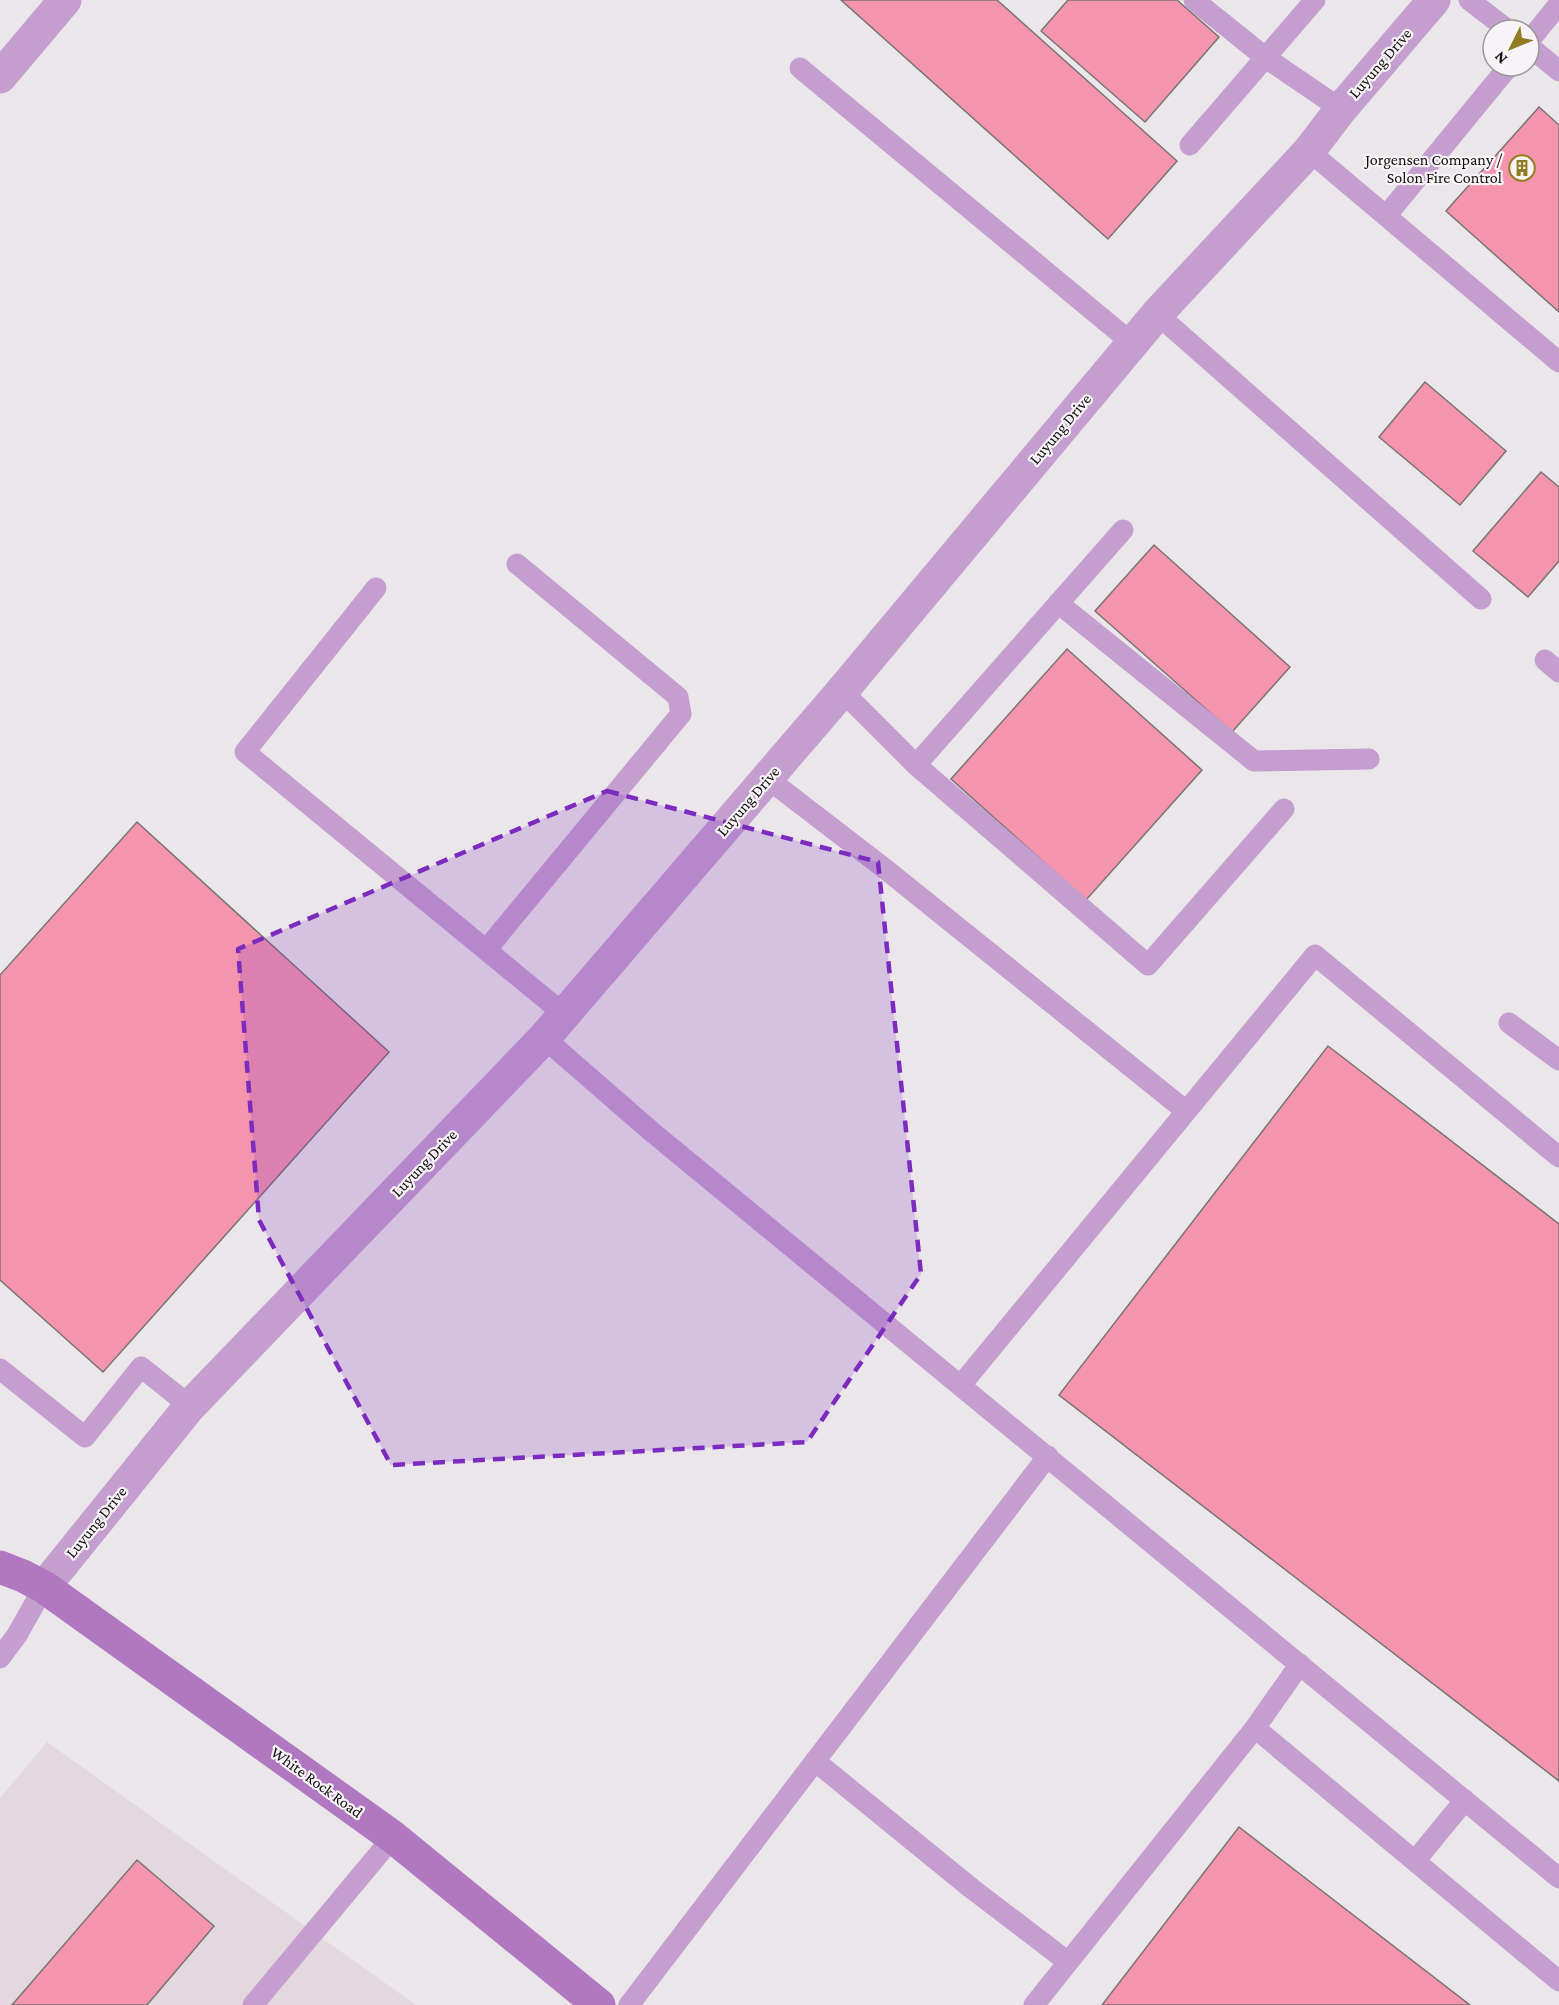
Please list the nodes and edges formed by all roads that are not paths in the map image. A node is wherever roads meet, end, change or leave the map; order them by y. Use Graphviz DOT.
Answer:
graph roads {
  1 [pos="1194,0"];
  2 [pos="1316,0"];
  3 [pos="1434,0"];
  4 [pos="1469,0"];
  5 [pos="63,1"];
  6 [pos="1559,4"];
  7 [pos="1492,18"];
  8 [pos="1541,26"];
  9 [pos="1541,56"];
  10 [pos="1266,58"];
  11 [pos="801,68"];
  12 [pos="1559,71"];
  13 [pos="0,77"];
  14 [pos="1499,78"];
  15 [pos="1341,109"];
  16 [pos="1190,145"];
  17 [pos="1309,151"];
  18 [pos="1386,216"];
  19 [pos="1157,314"];
  20 [pos="1132,342"];
  21 [pos="1559,362"];
  22 [pos="1123,530"];
  23 [pos="517,564"];
  24 [pos="376,588"];
  25 [pos="1481,599"];
  26 [pos="1058,603"];
  27 [pos="842,691"];
  28 [pos="1369,759"];
  29 [pos="916,765"];
  30 [pos="768,778"];
  31 [pos="1284,809"];
  32 [pos="486,950"];
  33 [pos="1509,1023"];
  34 [pos="554,1026"];
  35 [pos="1559,1060"];
  36 [pos="1186,1111"];
  37 [pos="1559,1156"];
  38 [pos="0,1369"];
  39 [pos="961,1385"];
  40 [pos="190,1406"];
  41 [pos="1048,1456"];
  42 [pos="0,1541"];
  43 [pos="22,1576"];
  44 [pos="0,1658"];
  45 [pos="1300,1664"];
  46 [pos="1255,1728"];
  47 [pos="815,1761"];
  48 [pos="1465,1800"];
  49 [pos="393,1837"];
  50 [pos="1415,1861"];
  51 [pos="1559,1878"];
  52 [pos="1068,1962"];
  53 [pos="1559,1981"];
  54 [pos="253,2005"];
  55 [pos="599,2005"];
  56 [pos="629,2005"];
  57 [pos="1034,2005"];
  1 -- 10 [label="lane"];
  2 -- 10 [label="lane"];
  3 -- 15 [label="street, Luyung Drive"];
  4 -- 7 [label="lane"];
  5 -- 13 [label="street"];
  6 -- 8 [label="lane"];
  9 -- 12 [label="lane"];
  10 -- 15 [label="lane"];
  10 -- 16 [label="lane"];
  11 -- 20 [label="lane"];
  14 -- 18 [label="lane"];
  15 -- 17 [label="street, Luyung Drive"];
  17 -- 18 [label="lane"];
  17 -- 19 [label="street, Luyung Drive"];
  18 -- 21 [label="lane"];
  19 -- 20 [label="street, Luyung Drive"];
  19 -- 25 [label="lane"];
  20 -- 27 [label="street, Luyung Drive"];
  22 -- 26 [label="lane"];
  23 -- 32 [label="lane"];
  24 -- 32 [label="lane"];
  26 -- 28 [label="lane"];
  26 -- 29 [label="lane"];
  27 -- 29 [label="lane"];
  27 -- 30 [label="street, Luyung Drive"];
  29 -- 31 [label="lane"];
  30 -- 34 [label="street, Luyung Drive"];
  30 -- 36 [label="lane"];
  32 -- 34 [label="lane"];
  33 -- 35 [label="lane"];
  34 -- 39 [label="lane"];
  34 -- 40 [label="street, Luyung Drive"];
  36 -- 37 [label="lane"];
  36 -- 39 [label="lane"];
  38 -- 40 [label="lane"];
  39 -- 41 [label="lane"];
  40 -- 43 [label="street, Luyung Drive"];
  41 -- 45 [label="lane"];
  41 -- 47 [label="lane"];
  42 -- 43 [label="main road, White Rock Road"];
  43 -- 44 [label="lane"];
  43 -- 49 [label="main road, White Rock Road"];
  45 -- 46 [label="lane"];
  45 -- 48 [label="lane"];
  46 -- 50 [label="lane"];
  46 -- 52 [label="lane"];
  47 -- 52 [label="lane"];
  47 -- 56 [label="lane"];
  48 -- 50 [label="lane"];
  48 -- 51 [label="lane"];
  49 -- 54 [label="lane"];
  49 -- 55 [label="main road, White Rock Road"];
  50 -- 53 [label="lane"];
  52 -- 57 [label="lane"];
}
